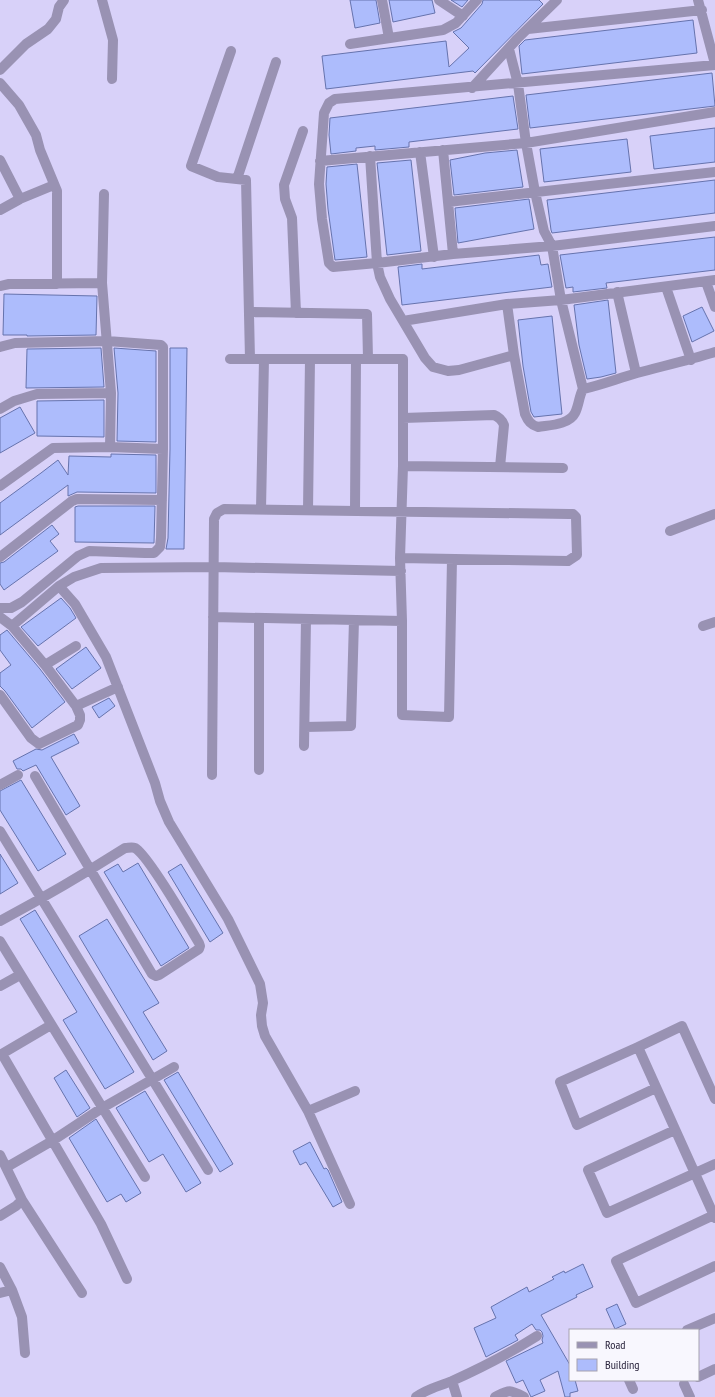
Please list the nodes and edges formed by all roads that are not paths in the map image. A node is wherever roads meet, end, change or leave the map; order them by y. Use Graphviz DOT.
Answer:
graph roads {
  1 [pos="64,0"];
  2 [pos="102,0"];
  3 [pos="382,0"];
  4 [pos="439,0"];
  5 [pos="478,0"];
  6 [pos="553,1"];
  7 [pos="700,5"];
  8 [pos="463,16"];
  9 [pos="528,29"];
  10 [pos="389,38"];
  11 [pos="350,44"];
  12 [pos="509,49"];
  13 [pos="231,51"];
  14 [pos="715,61"];
  15 [pos="276,62"];
  16 [pos="0,70"];
  17 [pos="112,79"];
  18 [pos="0,83"];
  19 [pos="518,84"];
  20 [pos="472,88"];
  21 [pos="715,112"];
  22 [pos="303,131"];
  23 [pos="526,143"];
  24 [pos="443,150"];
  25 [pos="420,152"];
  26 [pos="370,156"];
  27 [pos="0,160"];
  28 [pos="320,161"];
  29 [pos="715,172"];
  30 [pos="237,179"];
  31 [pos="54,184"];
  32 [pos="535,192"];
  33 [pos="104,194"];
  34 [pos="20,199"];
  35 [pos="448,202"];
  36 [pos="0,210"];
  37 [pos="715,226"];
  38 [pos="552,246"];
  39 [pos="453,254"];
  40 [pos="434,257"];
  41 [pos="377,263"];
  42 [pos="710,281"];
  43 [pos="102,283"];
  44 [pos="57,284"];
  45 [pos="0,286"];
  46 [pos="666,287"];
  47 [pos="617,292"];
  48 [pos="561,300"];
  49 [pos="507,304"];
  50 [pos="715,308"];
  51 [pos="249,312"];
  52 [pos="296,313"];
  53 [pos="403,321"];
  54 [pos="107,341"];
  55 [pos="0,347"];
  56 [pos="715,352"];
  57 [pos="514,355"];
  58 [pos="230,359"];
  59 [pos="250,359"];
  60 [pos="264,359"];
  61 [pos="310,359"];
  62 [pos="356,359"];
  63 [pos="368,359"];
  64 [pos="691,360"];
  65 [pos="636,374"];
  66 [pos="583,389"];
  67 [pos="111,393"];
  68 [pos="0,410"];
  69 [pos="403,418"];
  70 [pos="110,447"];
  71 [pos="163,449"];
  72 [pos="403,466"];
  73 [pos="500,467"];
  74 [pos="563,468"];
  75 [pos="0,486"];
  76 [pos="162,500"];
  77 [pos="261,509"];
  78 [pos="308,510"];
  79 [pos="355,510"];
  80 [pos="402,511"];
  81 [pos="715,514"];
  82 [pos="670,531"];
  83 [pos="0,557"];
  84 [pos="400,558"];
  85 [pos="452,559"];
  86 [pos="214,567"];
  87 [pos="400,571"];
  88 [pos="59,586"];
  89 [pos="0,608"];
  90 [pos="0,617"];
  91 [pos="214,617"];
  92 [pos="259,618"];
  93 [pos="306,619"];
  94 [pos="354,620"];
  95 [pos="402,621"];
  96 [pos="715,622"];
  97 [pos="12,626"];
  98 [pos="703,626"];
  99 [pos="76,646"];
  100 [pos="44,664"];
  101 [pos="118,687"];
  102 [pos="0,695"];
  103 [pos="76,706"];
  104 [pos="305,727"];
  105 [pos="304,746"];
  106 [pos="259,770"];
  107 [pos="212,775"];
  108 [pos="18,776"];
  109 [pos="35,776"];
  110 [pos="0,785"];
  111 [pos="0,831"];
  112 [pos="90,870"];
  113 [pos="41,899"];
  114 [pos="0,921"];
  115 [pos="0,941"];
  116 [pos="20,974"];
  117 [pos="0,986"];
  118 [pos="52,1025"];
  119 [pos="638,1047"];
  120 [pos="1,1054"];
  121 [pos="174,1067"];
  122 [pos="152,1081"];
  123 [pos="656,1088"];
  124 [pos="355,1091"];
  125 [pos="715,1099"];
  126 [pos="102,1108"];
  127 [pos="308,1111"];
  128 [pos="675,1130"];
  129 [pos="52,1141"];
  130 [pos="0,1155"];
  131 [pos="715,1164"];
  132 [pos="7,1167"];
  133 [pos="208,1170"];
  134 [pos="694,1173"];
  135 [pos="145,1177"];
  136 [pos="22,1200"];
  137 [pos="350,1204"];
  138 [pos="0,1216"];
  139 [pos="714,1216"];
  140 [pos="715,1266"];
  141 [pos="0,1267"];
  142 [pos="127,1279"];
  143 [pos="12,1290"];
  144 [pos="0,1292"];
  145 [pos="82,1293"];
  146 [pos="715,1318"];
  147 [pos="689,1329"];
  148 [pos="537,1336"];
  149 [pos="25,1353"];
  150 [pos="715,1369"];
  151 [pos="699,1377"];
  152 [pos="452,1381"];
  153 [pos="686,1381"];
  154 [pos="416,1397"];
  155 [pos="457,1397"];
  156 [pos="495,1397"];
  157 [pos="524,1397"];
  158 [pos="690,1397"];
  1 -- 16 [label="street"];
  2 -- 17 [label="street"];
  3 -- 10 [label="street"];
  4 -- 8 [label="street"];
  5 -- 8 [label="street"];
  6 -- 9 [label="street"];
  7 -- 9 [label="street"];
  7 -- 14 [label="street"];
  8 -- 10 [label="street"];
  9 -- 12 [label="street"];
  10 -- 11 [label="street"];
  12 -- 19 [label="street"];
  12 -- 20 [label="street"];
  13 -- 30 [label="street"];
  14 -- 19 [label="street"];
  15 -- 30 [label="street"];
  18 -- 31 [label="street"];
  19 -- 20 [label="street"];
  19 -- 23 [label="street"];
  20 -- 28 [label="street"];
  21 -- 23 [label="street"];
  22 -- 52 [label="street"];
  23 -- 24 [label="street"];
  23 -- 32 [label="street"];
  24 -- 25 [label="street"];
  24 -- 35 [label="street"];
  25 -- 26 [label="street"];
  25 -- 40 [label="street"];
  26 -- 28 [label="street"];
  26 -- 41 [label="street"];
  27 -- 34 [label="street"];
  28 -- 41 [label="street"];
  29 -- 32 [label="street"];
  30 -- 51 [label="street"];
  31 -- 34 [label="street"];
  31 -- 44 [label="street"];
  32 -- 35 [label="street"];
  32 -- 38 [label="street"];
  33 -- 43 [label="street"];
  34 -- 36 [label="street"];
  35 -- 39 [label="street"];
  37 -- 38 [label="street"];
  38 -- 39 [label="street"];
  38 -- 48 [label="street"];
  39 -- 40 [label="street"];
  40 -- 41 [label="street"];
  41 -- 53 [label="street"];
  42 -- 46 [label="street"];
  42 -- 50 [label="street"];
  43 -- 44 [label="street"];
  43 -- 54 [label="street"];
  44 -- 45 [label="street"];
  46 -- 47 [label="street"];
  46 -- 64 [label="street"];
  47 -- 48 [label="street"];
  47 -- 65 [label="street"];
  48 -- 49 [label="street"];
  48 -- 66 [label="street"];
  49 -- 53 [label="street"];
  49 -- 57 [label="street"];
  51 -- 52 [label="street"];
  51 -- 59 [label="street"];
  52 -- 63 [label="street"];
  53 -- 57 [label="street"];
  54 -- 55 [label="street"];
  54 -- 67 [label="street"];
  54 -- 71 [label="street"];
  56 -- 64 [label="street"];
  57 -- 66 [label="street"];
  58 -- 59 [label="street"];
  59 -- 60 [label="street"];
  60 -- 61 [label="street"];
  60 -- 77 [label="street"];
  61 -- 62 [label="street"];
  61 -- 78 [label="street"];
  62 -- 63 [label="street"];
  62 -- 79 [label="street"];
  63 -- 69 [label="street"];
  64 -- 65 [label="street"];
  65 -- 66 [label="street"];
  67 -- 68 [label="street"];
  67 -- 70 [label="street"];
  69 -- 72 [label="street"];
  69 -- 73 [label="street"];
  70 -- 71 [label="street"];
  70 -- 75 [label="street"];
  71 -- 76 [label="street"];
  72 -- 73 [label="street"];
  72 -- 80 [label="street"];
  73 -- 74 [label="street"];
  76 -- 83 [label="street"];
  76 -- 89 [label="street"];
  77 -- 78 [label="street"];
  77 -- 86 [label="street"];
  78 -- 79 [label="street"];
  79 -- 80 [label="street"];
  80 -- 84 [label="street"];
  80 -- 85 [label="street"];
  81 -- 82 [label="street"];
  84 -- 85 [label="street"];
  84 -- 87 [label="street"];
  85 -- 95 [label="street"];
  86 -- 87 [label="street"];
  86 -- 88 [label="street"];
  86 -- 91 [label="street"];
  87 -- 95 [label="street"];
  88 -- 97 [label="street"];
  88 -- 101 [label="street"];
  90 -- 97 [label="street"];
  91 -- 92 [label="street"];
  91 -- 107 [label="street"];
  92 -- 93 [label="street"];
  92 -- 106 [label="street"];
  93 -- 94 [label="street"];
  93 -- 104 [label="street"];
  94 -- 95 [label="street"];
  94 -- 104 [label="street"];
  96 -- 98 [label="street"];
  97 -- 100 [label="street"];
  99 -- 100 [label="street"];
  100 -- 103 [label="street"];
  101 -- 103 [label="street"];
  101 -- 127 [label="street"];
  102 -- 103 [label="street"];
  104 -- 105 [label="street"];
  108 -- 110 [label="street"];
  109 -- 112 [label="street"];
  111 -- 113 [label="street"];
  112 -- 112 [label="street"];
  112 -- 113 [label="street"];
  113 -- 114 [label="street"];
  113 -- 122 [label="street"];
  115 -- 116 [label="street"];
  116 -- 117 [label="street"];
  116 -- 118 [label="street"];
  118 -- 120 [label="street"];
  118 -- 126 [label="street"];
  119 -- 123 [label="street"];
  119 -- 123 [label="street"];
  119 -- 125 [label="street"];
  120 -- 129 [label="street"];
  121 -- 122 [label="street"];
  122 -- 126 [label="street"];
  122 -- 133 [label="street"];
  123 -- 128 [label="street"];
  124 -- 127 [label="street"];
  126 -- 129 [label="street"];
  126 -- 135 [label="street"];
  127 -- 137 [label="street"];
  128 -- 134 [label="street"];
  128 -- 134 [label="street"];
  129 -- 132 [label="street"];
  129 -- 142 [label="street"];
  130 -- 132 [label="street"];
  131 -- 134 [label="street"];
  132 -- 136 [label="street"];
  134 -- 139 [label="street"];
  136 -- 138 [label="street"];
  136 -- 145 [label="street"];
  139 -- 140 [label="street"];
  141 -- 143 [label="street"];
  143 -- 144 [label="street"];
  143 -- 149 [label="street"];
  146 -- 147 [label="street"];
  148 -- 152 [label="street"];
  150 -- 151 [label="street"];
  152 -- 154 [label="street"];
  152 -- 155 [label="street"];
  153 -- 158 [label="street"];
  156 -- 157 [label="street"];
}
